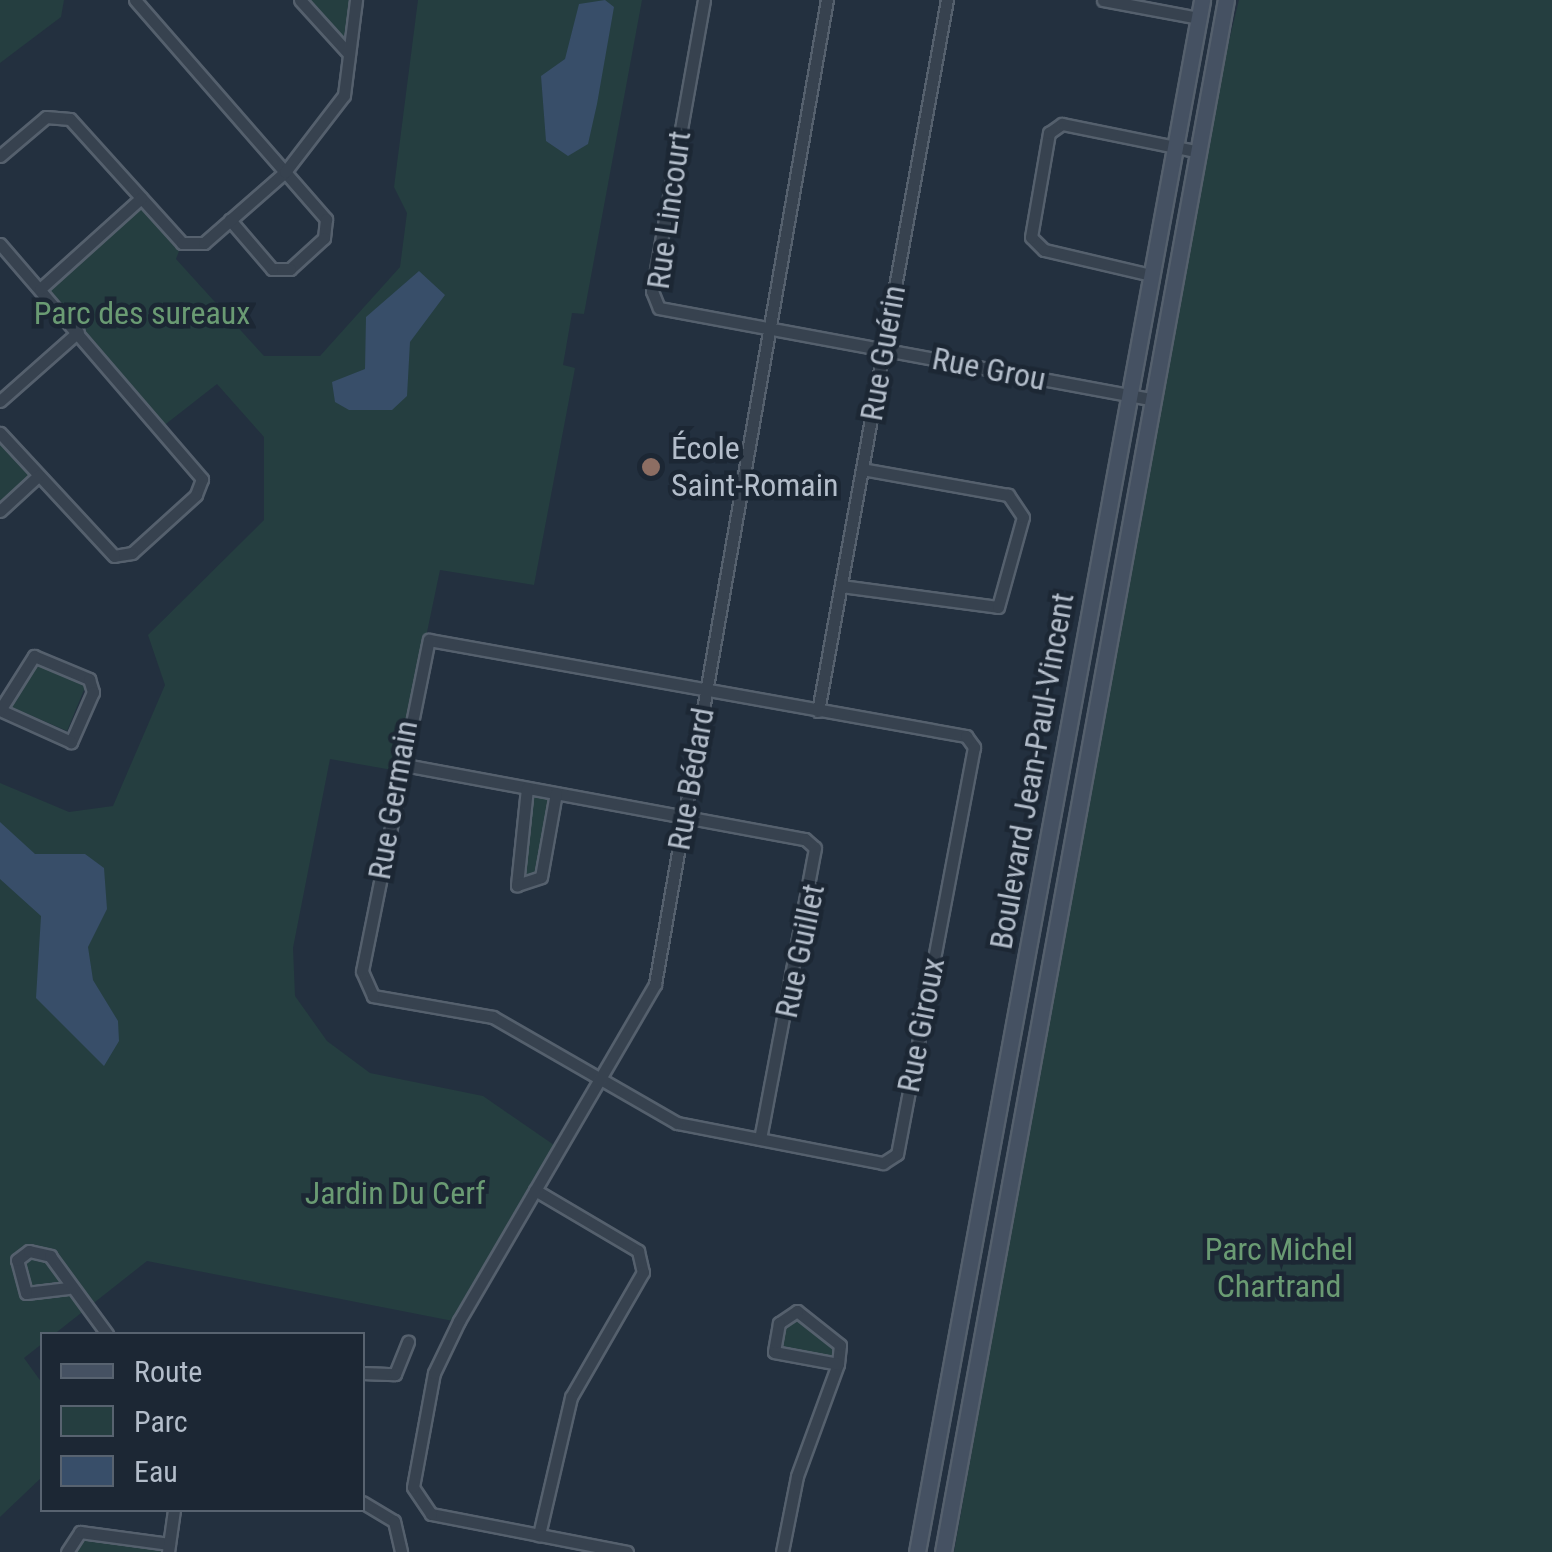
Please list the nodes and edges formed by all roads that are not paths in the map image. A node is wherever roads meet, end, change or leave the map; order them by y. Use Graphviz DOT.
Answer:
graph roads {
  1 [pos="135,0"];
  2 [pos="300,0"];
  3 [pos="356,0"];
  4 [pos="704,0"];
  5 [pos="827,0"];
  6 [pos="946,0"];
  7 [pos="1103,0"];
  8 [pos="1202,0"];
  9 [pos="1226,0"];
  10 [pos="1198,18"];
  11 [pos="349,54"];
  12 [pos="1174,146"];
  13 [pos="1195,150"];
  14 [pos="0,156"];
  15 [pos="284,172"];
  16 [pos="140,198"];
  17 [pos="230,220"];
  18 [pos="0,244"];
  19 [pos="1150,274"];
  20 [pos="40,289"];
  21 [pos="770,328"];
  22 [pos="78,332"];
  23 [pos="884,349"];
  24 [pos="1128,395"];
  25 [pos="1150,400"];
  26 [pos="0,401"];
  27 [pos="0,433"];
  28 [pos="862,469"];
  29 [pos="38,476"];
  30 [pos="0,510"];
  31 [pos="840,586"];
  32 [pos="706,694"];
  33 [pos="0,710"];
  34 [pos="818,712"];
  35 [pos="399,764"];
  36 [pos="527,788"];
  37 [pos="556,793"];
  38 [pos="684,816"];
  39 [pos="600,1079"];
  40 [pos="760,1140"];
  41 [pos="535,1190"];
  42 [pos="68,1288"];
  43 [pos="104,1332"];
  44 [pos="408,1342"];
  45 [pos="838,1364"];
  46 [pos="365,1373"];
  47 [pos="365,1504"];
  48 [pos="174,1512"];
  49 [pos="539,1535"];
  50 [pos="169,1548"];
  51 [pos="66,1552"];
  52 [pos="402,1552"];
  53 [pos="628,1552"];
  54 [pos="782,1552"];
  55 [pos="917,1552"];
  56 [pos="943,1552"];
  1 -- 15 [label="street"];
  2 -- 11 [label="street"];
  3 -- 11 [label="street"];
  4 -- 21 [label="street, Rue Lincourt"];
  5 -- 21 [label="street, Rue Bédard"];
  6 -- 23 [label="street, Rue Guérin"];
  7 -- 10 [label="street"];
  8 -- 10 [label="street, Boulevard Jean-Paul-Vincent"];
  9 -- 13 [label="street, Boulevard Jean-Paul-Vincent"];
  10 -- 12 [label="street, Boulevard Jean-Paul-Vincent"];
  11 -- 15 [label="street"];
  12 -- 13 [label="street"];
  12 -- 19 [label="street, Boulevard Jean-Paul-Vincent"];
  12 -- 19 [label="street"];
  13 -- 25 [label="street, Boulevard Jean-Paul-Vincent"];
  14 -- 16 [label="street"];
  15 -- 17 [label="street"];
  15 -- 17 [label="street"];
  16 -- 17 [label="street"];
  16 -- 20 [label="street"];
  18 -- 20 [label="street"];
  19 -- 24 [label="street, Boulevard Jean-Paul-Vincent"];
  20 -- 22 [label="street"];
  21 -- 23 [label="street, Rue Grou"];
  21 -- 32 [label="street, Rue Bédard"];
  22 -- 26 [label="street"];
  22 -- 29 [label="street"];
  23 -- 24 [label="street, Rue Grou"];
  23 -- 28 [label="street, Rue Guérin"];
  24 -- 25 [label="street, Rue Grou"];
  24 -- 55 [label="street, Boulevard Jean-Paul-Vincent"];
  25 -- 56 [label="street, Boulevard Jean-Paul-Vincent"];
  27 -- 29 [label="street"];
  28 -- 31 [label="street, Rue Guérin"];
  28 -- 31 [label="street"];
  29 -- 30 [label="street"];
  31 -- 34 [label="street, Rue Guérin"];
  32 -- 34 [label="street"];
  32 -- 35 [label="street, Rue Germain"];
  32 -- 38 [label="street, Rue Bédard"];
  33 -- 33 [label="street"];
  34 -- 40 [label="street, Rue Giroux"];
  35 -- 36 [label="street, Rue Guillet"];
  35 -- 39 [label="street, Rue Germain"];
  36 -- 37 [label="street, Rue Guillet"];
  36 -- 37 [label="street"];
  37 -- 38 [label="street, Rue Guillet"];
  38 -- 39 [label="street, Rue Bédard"];
  38 -- 40 [label="street, Rue Guillet"];
  39 -- 40 [label="street, Rue Giroux"];
  39 -- 41 [label="street, Rue Bédard"];
  41 -- 49 [label="street"];
  41 -- 49 [label="street, Rue Bédard"];
  42 -- 42 [label="street"];
  42 -- 43 [label="street"];
  44 -- 46 [label="street"];
  45 -- 45 [label="street"];
  45 -- 54 [label="street"];
  47 -- 52 [label="street"];
  48 -- 50 [label="street"];
  49 -- 53 [label="street"];
  50 -- 51 [label="street"];
}
